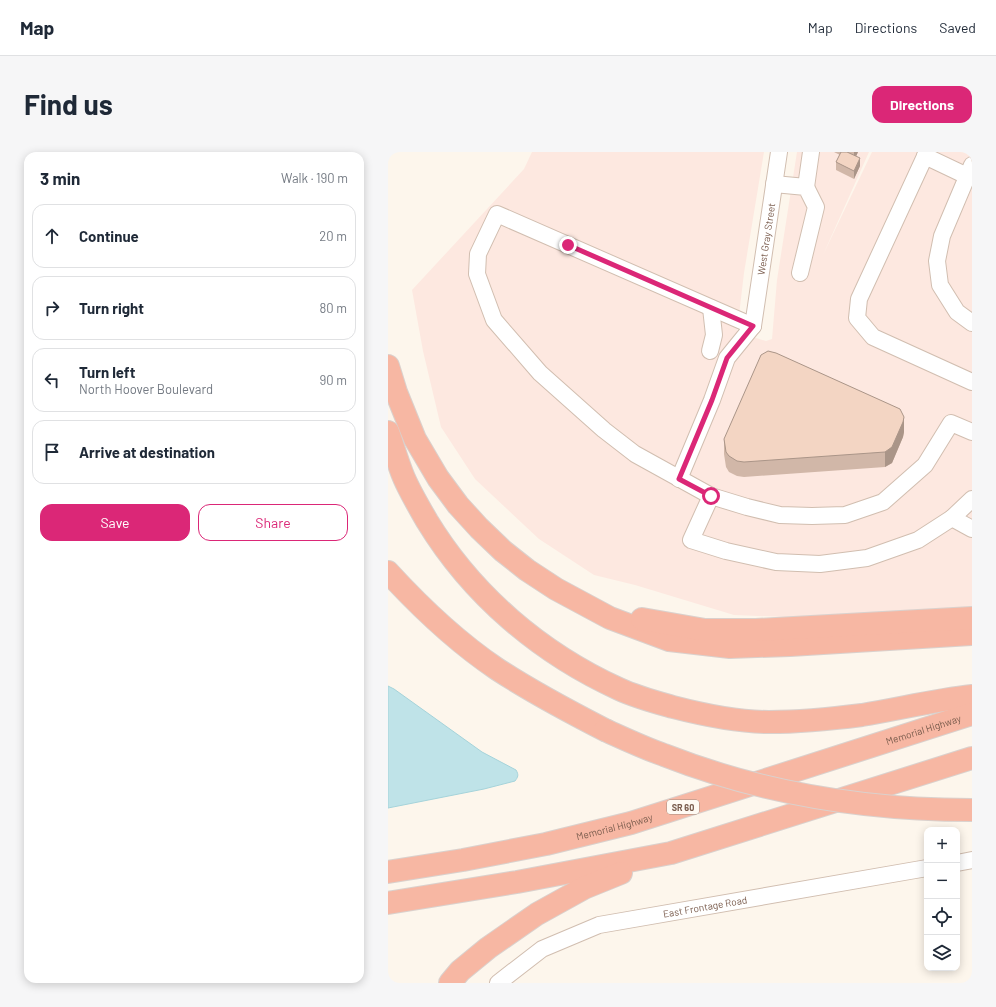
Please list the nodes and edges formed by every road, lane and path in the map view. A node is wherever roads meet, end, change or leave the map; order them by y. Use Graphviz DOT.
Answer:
graph roads {
  1 [pos="779,152"];
  2 [pos="811,152"];
  3 [pos="926,154"];
  4 [pos="970,170"];
  5 [pos="774,184"];
  6 [pos="806,187"];
  7 [pos="800,273"];
  8 [pos="711,308"];
  9 [pos="972,323"];
  10 [pos="753,326"];
  11 [pos="710,351"];
  12 [pos="388,366"];
  13 [pos="972,382"];
  14 [pos="388,432"];
  15 [pos="972,432"];
  16 [pos="679,479"];
  17 [pos="711,496"];
  18 [pos="972,499"];
  19 [pos="952,518"];
  20 [pos="972,528"];
  21 [pos="388,572"];
  22 [pos="556,589"];
  23 [pos="972,618"];
  24 [pos="972,634"];
  25 [pos="972,696"];
  26 [pos="972,714"];
  27 [pos="972,758"];
  28 [pos="972,810"];
  29 [pos="671,853"];
  30 [pos="972,860"];
  31 [pos="960,862"];
  32 [pos="924,869"];
  33 [pos="388,872"];
  34 [pos="388,903"];
  35 [pos="450,983"];
  36 [pos="498,983"];
  1 -- 5 [label="street, West Gray Street"];
  2 -- 6 [label="street"];
  3 -- 4 [label="street"];
  3 -- 13 [label="street"];
  4 -- 9 [label="street"];
  5 -- 6 [label="street"];
  5 -- 10 [label="street, West Gray Street"];
  6 -- 7 [label="street"];
  8 -- 10 [label="street"];
  8 -- 11 [label="street"];
  8 -- 16 [label="street"];
  10 -- 16 [label="street"];
  12 -- 22 [label="highway"];
  14 -- 25 [label="highway"];
  15 -- 17 [label="street"];
  16 -- 17 [label="street"];
  17 -- 19 [label="street"];
  18 -- 19 [label="street"];
  19 -- 20 [label="street"];
  21 -- 28 [label="highway, bridge"];
  22 -- 23 [label="highway"];
  22 -- 24 [label="highway"];
  26 -- 33 [label="highway, Memorial Highway / SR 60"];
  27 -- 29 [label="highway"];
  29 -- 34 [label="highway"];
  29 -- 35 [label="highway"];
  30 -- 31 [label="street"];
  32 -- 36 [label="street, East Frontage Road"];
}
